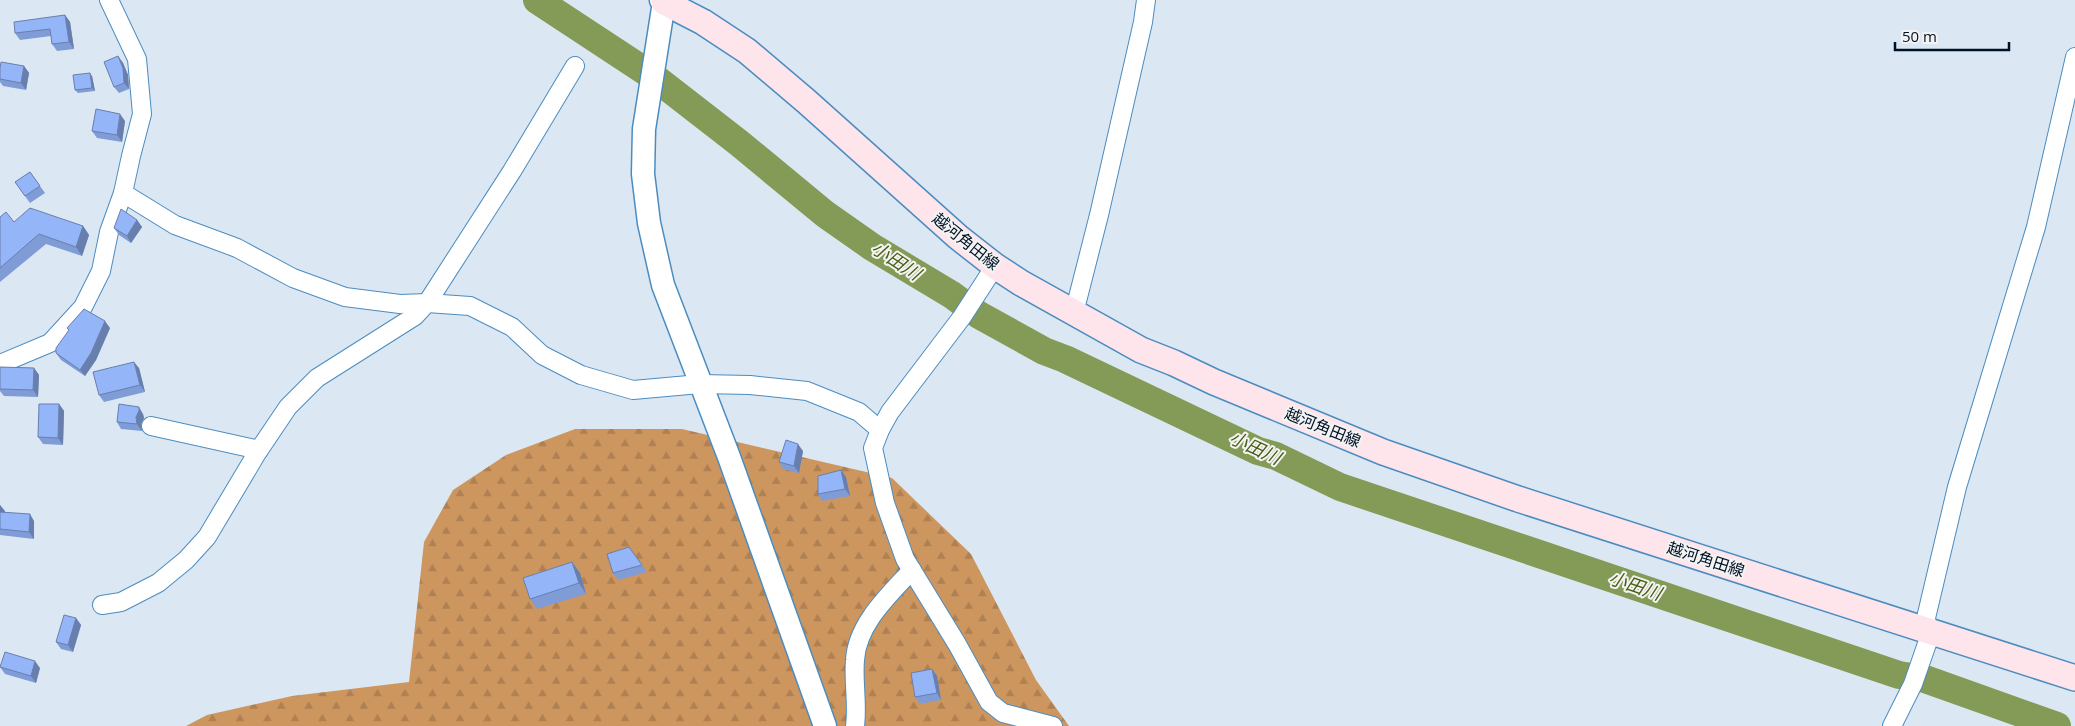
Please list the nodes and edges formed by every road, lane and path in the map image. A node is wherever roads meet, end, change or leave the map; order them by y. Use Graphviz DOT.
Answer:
graph roads {
  1 [pos="109,0"];
  2 [pos="663,0"];
  3 [pos="1146,0"];
  4 [pos="2075,57"];
  5 [pos="575,66"];
  6 [pos="123,193"];
  7 [pos="995,266"];
  8 [pos="427,302"];
  9 [pos="1074,313"];
  10 [pos="0,364"];
  11 [pos="700,384"];
  12 [pos="151,426"];
  13 [pos="880,430"];
  14 [pos="259,450"];
  15 [pos="912,570"];
  16 [pos="102,605"];
  17 [pos="1927,630"];
  18 [pos="2075,678"];
  19 [pos="824,726"];
  20 [pos="856,726"];
  21 [pos="1053,726"];
  22 [pos="1892,726"];
  1 -- 6 [label="street"];
  2 -- 7 [label="main road, 越河角田線"];
  2 -- 11 [label="street"];
  3 -- 9 [label="street"];
  4 -- 17 [label="street"];
  5 -- 8 [label="street"];
  6 -- 8 [label="street"];
  6 -- 10 [label="street"];
  7 -- 9 [label="main road, 越河角田線"];
  7 -- 13 [label="street"];
  8 -- 11 [label="street"];
  8 -- 14 [label="street"];
  9 -- 17 [label="main road, 越河角田線"];
  11 -- 13 [label="street"];
  11 -- 19 [label="street"];
  12 -- 14 [label="street"];
  13 -- 15 [label="street"];
  14 -- 16 [label="street"];
  15 -- 20 [label="street"];
  15 -- 21 [label="street"];
  17 -- 18 [label="main road, 越河角田線"];
  17 -- 22 [label="street"];
}
